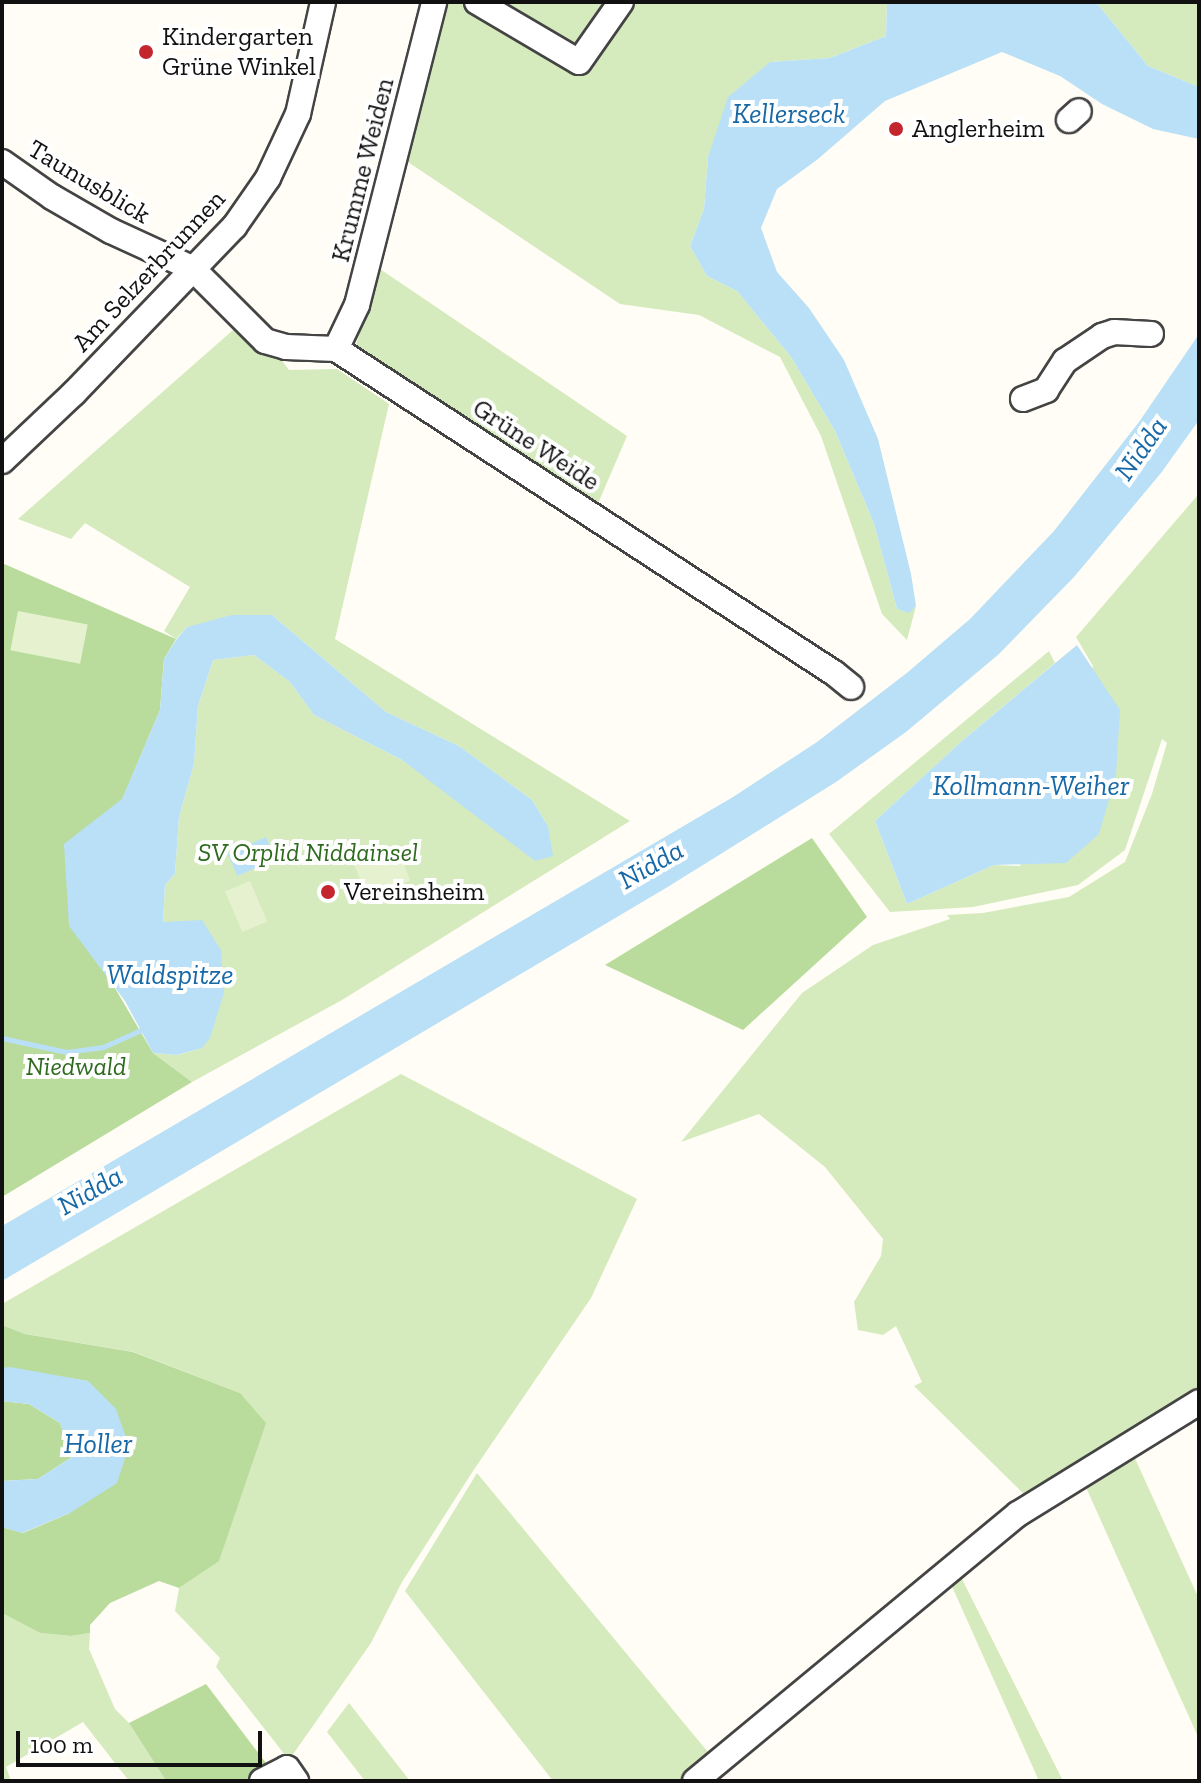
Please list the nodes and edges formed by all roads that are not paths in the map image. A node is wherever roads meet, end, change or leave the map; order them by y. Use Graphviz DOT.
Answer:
graph roads {
  1 [pos="323,2"];
  2 [pos="434,2"];
  3 [pos="477,2"];
  4 [pos="621,2"];
  5 [pos="2,162"];
  6 [pos="192,268"];
  7 [pos="1151,334"];
  8 [pos="336,349"];
  9 [pos="1023,399"];
  10 [pos="2,461"];
  11 [pos="851,687"];
  12 [pos="1199,1402"];
  13 [pos="262,1781"];
  14 [pos="296,1781"];
  15 [pos="695,1781"];
  1 -- 6 [label="street, Am Selzerbrunnen"];
  2 -- 8 [label="street, Krumme Weiden"];
  3 -- 4 [label="street"];
  5 -- 6 [label="street, Taunusblick"];
  6 -- 8 [label="street"];
  6 -- 10 [label="street, Am Selzerbrunnen"];
  7 -- 9 [label="street"];
  8 -- 11 [label="street, Grüne Weide"];
  12 -- 15 [label="street"];
  13 -- 14 [label="street"];
}
